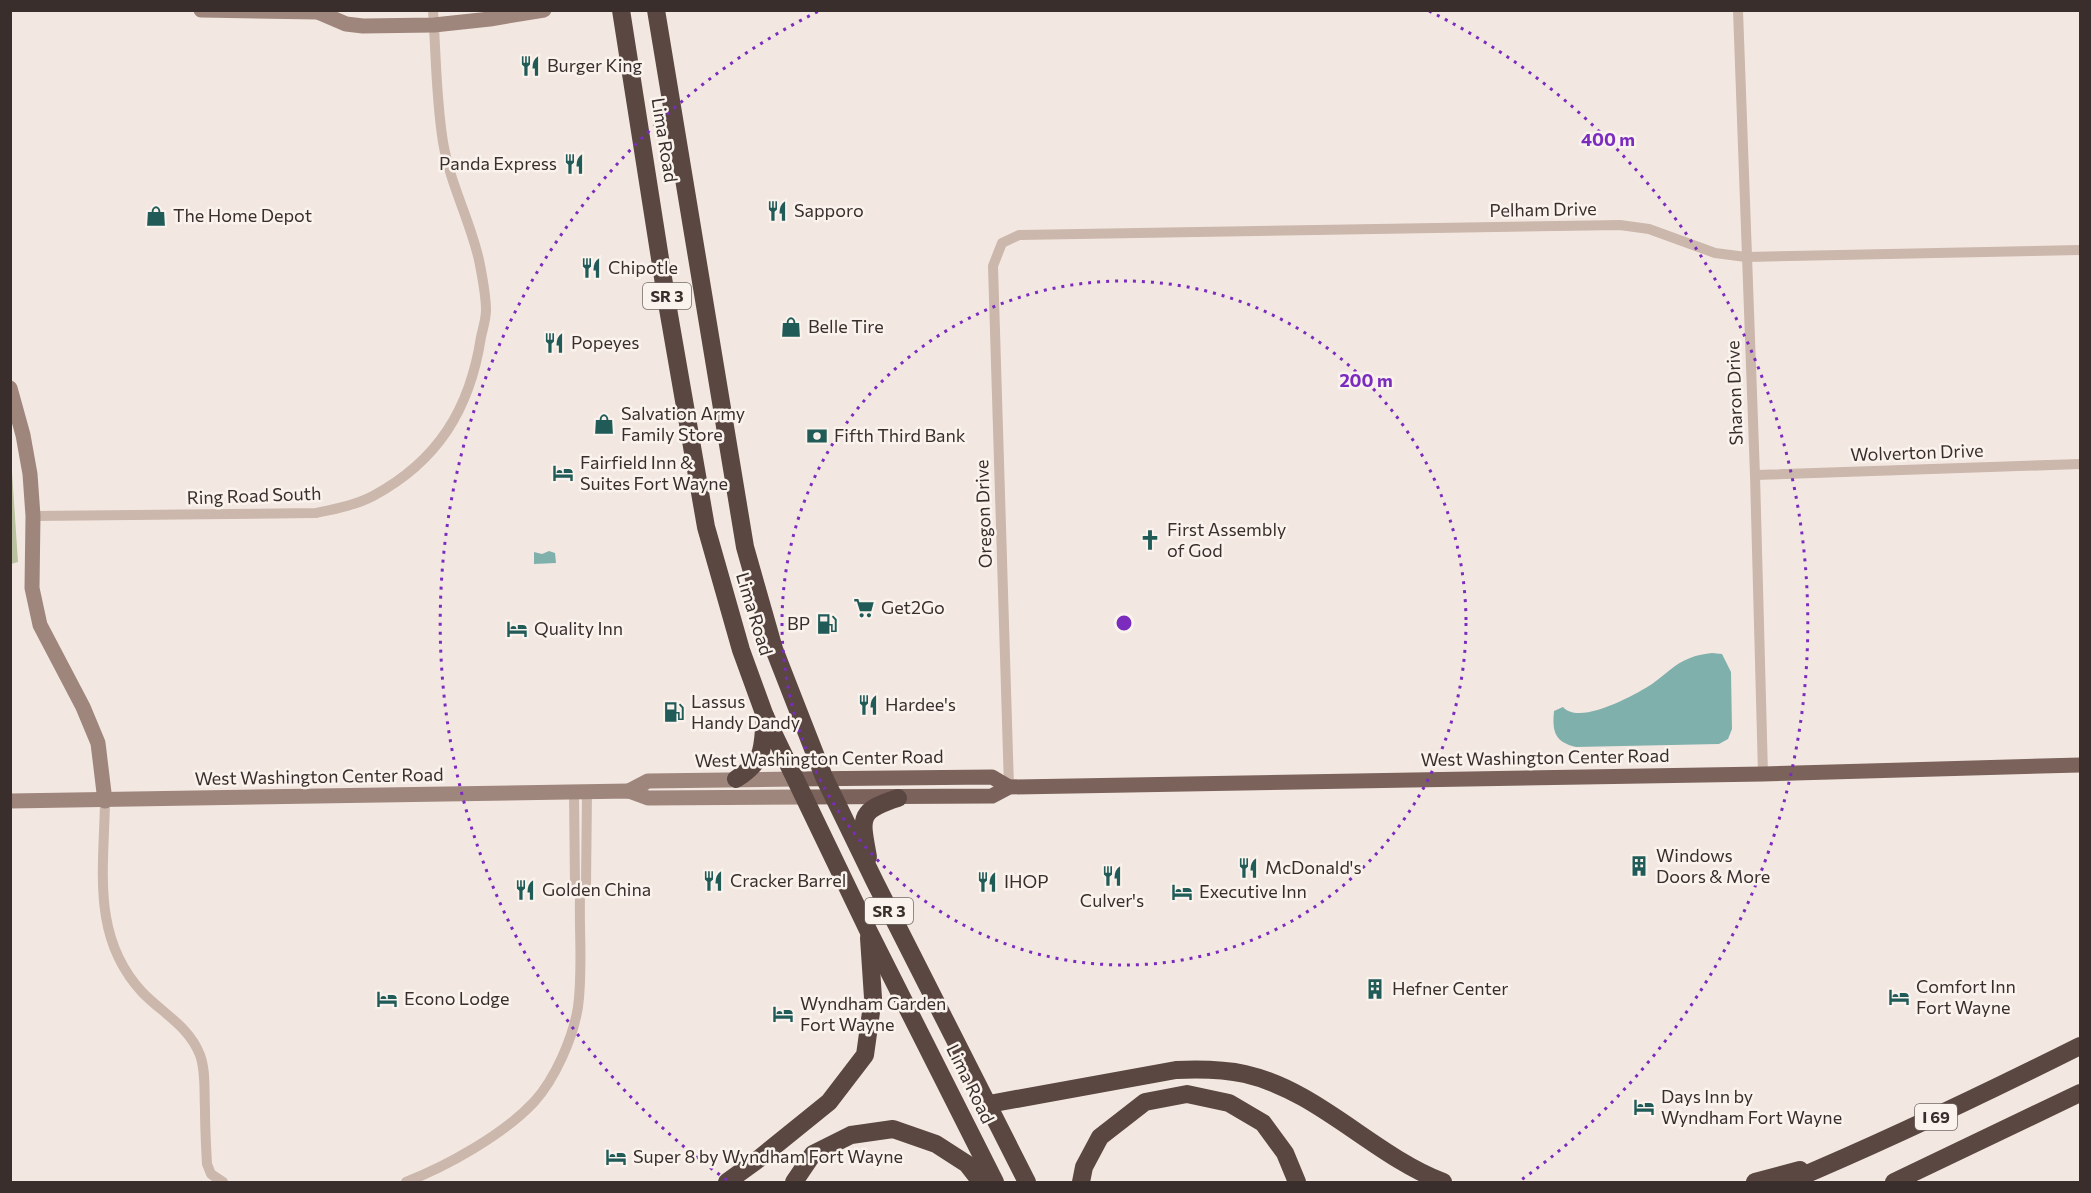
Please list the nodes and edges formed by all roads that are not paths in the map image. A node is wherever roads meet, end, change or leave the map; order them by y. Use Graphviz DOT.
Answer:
graph roads {
  1 [pos="201,10"];
  2 [pos="544,10"];
  3 [pos="621,10"];
  4 [pos="656,10"];
  5 [pos="1738,10"];
  6 [pos="322,11"];
  7 [pos="434,18"];
  8 [pos="1002,243"];
  9 [pos="2080,250"];
  10 [pos="1746,257"];
  11 [pos="10,388"];
  12 [pos="2080,464"];
  13 [pos="1755,475"];
  14 [pos="33,516"];
  15 [pos="765,716"];
  16 [pos="2080,765"];
  17 [pos="1763,774"];
  18 [pos="824,777"];
  19 [pos="736,779"];
  20 [pos="795,779"];
  21 [pos="1010,786"];
  22 [pos="629,791"];
  23 [pos="580,792"];
  24 [pos="803,796"];
  25 [pos="833,796"];
  26 [pos="898,798"];
  27 [pos="10,801"];
  28 [pos="105,801"];
  29 [pos="872,877"];
  30 [pos="868,930"];
  31 [pos="2080,1046"];
  32 [pos="2080,1093"];
  33 [pos="989,1104"];
  34 [pos="1851,1156"];
  35 [pos="223,1182"];
  36 [pos="406,1182"];
  37 [pos="727,1182"];
  38 [pos="794,1182"];
  39 [pos="981,1182"];
  40 [pos="995,1182"];
  41 [pos="1027,1182"];
  42 [pos="1081,1182"];
  43 [pos="1297,1182"];
  44 [pos="1443,1182"];
  45 [pos="1755,1182"];
  46 [pos="1788,1182"];
  47 [pos="1894,1182"];
  1 -- 6 [label="main road"];
  2 -- 7 [label="main road"];
  3 -- 15 [label="highway, Lima Road / SR 3"];
  4 -- 18 [label="highway, Lima Road / SR 3"];
  5 -- 10 [label="street, Sharon Drive"];
  6 -- 7 [label="main road"];
  7 -- 14 [label="street, Ring Road South"];
  8 -- 10 [label="street, Pelham Drive"];
  8 -- 21 [label="street, Oregon Drive"];
  9 -- 10 [label="street, Pelham Drive"];
  10 -- 13 [label="street, Sharon Drive"];
  11 -- 14 [label="main road"];
  12 -- 13 [label="street, Wolverton Drive"];
  13 -- 17 [label="street, Sharon Drive"];
  14 -- 28 [label="main road"];
  15 -- 19 [label="highway"];
  15 -- 20 [label="highway, Lima Road / SR 3"];
  16 -- 17 [label="main road, West Washington Center Road"];
  17 -- 21 [label="main road, West Washington Center Road"];
  18 -- 20 [label="main road, West Washington Center Road"];
  18 -- 21 [label="main road, West Washington Center Road"];
  18 -- 25 [label="highway, Lima Road / SR 3"];
  19 -- 20 [label="main road, West Washington Center Road"];
  19 -- 22 [label="main road, West Washington Center Road"];
  20 -- 24 [label="highway, Lima Road / SR 3"];
  21 -- 26 [label="main road, West Washington Center Road"];
  22 -- 23 [label="main road, West Washington Center Road"];
  22 -- 24 [label="main road, West Washington Center Road"];
  23 -- 28 [label="main road, West Washington Center Road"];
  23 -- 36 [label="street"];
  24 -- 25 [label="main road, West Washington Center Road"];
  24 -- 30 [label="highway, Lima Road / SR 3"];
  25 -- 26 [label="main road, West Washington Center Road"];
  25 -- 29 [label="highway, Lima Road / SR 3"];
  26 -- 29 [label="highway"];
  27 -- 28 [label="main road, West Washington Center Road"];
  28 -- 35 [label="street"];
  29 -- 33 [label="highway, Lima Road / SR 3"];
  30 -- 37 [label="highway"];
  30 -- 40 [label="highway, Lima Road / SR 3"];
  31 -- 34 [label="highway, I 69"];
  32 -- 47 [label="highway, I 69"];
  33 -- 41 [label="highway, Lima Road / SR 3"];
  33 -- 44 [label="highway"];
  34 -- 45 [label="highway"];
  34 -- 46 [label="highway, I 69"];
  38 -- 39 [label="highway"];
  42 -- 43 [label="highway"];
}
